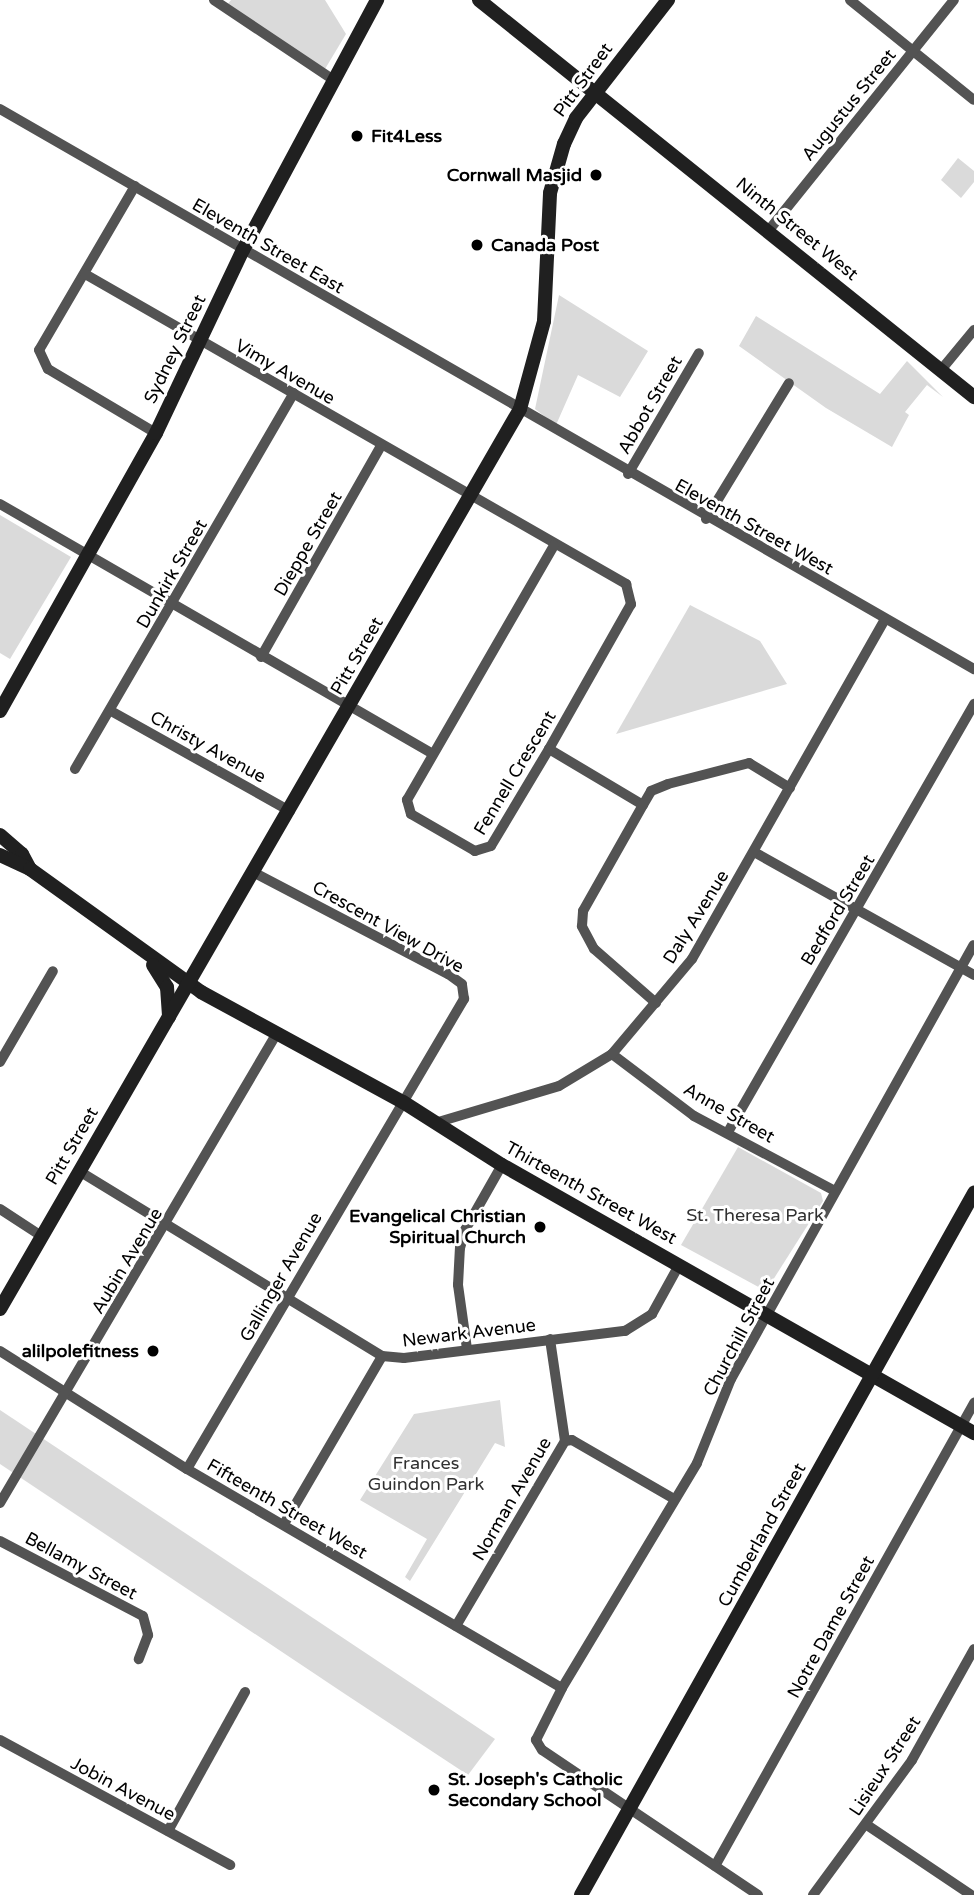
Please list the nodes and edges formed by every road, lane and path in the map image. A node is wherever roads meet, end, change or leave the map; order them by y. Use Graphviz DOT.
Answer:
graph roads {
  1 [pos="214,0"];
  2 [pos="377,0"];
  3 [pos="478,0"];
  4 [pos="668,0"];
  5 [pos="850,0"];
  6 [pos="954,0"];
  7 [pos="913,50"];
  8 [pos="334,80"];
  9 [pos="594,93"];
  10 [pos="974,100"];
  11 [pos="0,109"];
  12 [pos="135,186"];
  13 [pos="768,230"];
  14 [pos="243,250"];
  15 [pos="85,274"];
  16 [pos="974,330"];
  17 [pos="200,342"];
  18 [pos="699,352"];
  19 [pos="941,370"];
  20 [pos="789,383"];
  21 [pos="294,393"];
  22 [pos="974,397"];
  23 [pos="520,409"];
  24 [pos="156,433"];
  25 [pos="382,446"];
  26 [pos="628,474"];
  27 [pos="472,495"];
  28 [pos="0,504"];
  29 [pos="706,519"];
  30 [pos="554,545"];
  31 [pos="87,555"];
  32 [pos="172,605"];
  33 [pos="885,619"];
  34 [pos="261,657"];
  35 [pos="974,669"];
  36 [pos="974,705"];
  37 [pos="349,708"];
  38 [pos="0,711"];
  39 [pos="111,711"];
  40 [pos="549,749"];
  41 [pos="431,754"];
  42 [pos="75,769"];
  43 [pos="790,788"];
  44 [pos="643,805"];
  45 [pos="290,811"];
  46 [pos="0,835"];
  47 [pos="754,852"];
  48 [pos="0,855"];
  49 [pos="30,869"];
  50 [pos="255,873"];
  51 [pos="856,908"];
  52 [pos="974,945"];
  53 [pos="135,947"];
  54 [pos="962,967"];
  55 [pos="53,971"];
  56 [pos="974,975"];
  57 [pos="190,984"];
  58 [pos="656,1003"];
  59 [pos="169,1018"];
  60 [pos="277,1033"];
  61 [pos="612,1055"];
  62 [pos="0,1062"];
  63 [pos="403,1102"];
  64 [pos="435,1123"];
  65 [pos="728,1132"];
  66 [pos="502,1166"];
  67 [pos="79,1171"];
  68 [pos="835,1191"];
  69 [pos="974,1193"];
  70 [pos="0,1209"];
  71 [pos="167,1225"];
  72 [pos="43,1237"];
  73 [pos="679,1265"];
  74 [pos="286,1300"];
  75 [pos="0,1309"];
  76 [pos="767,1315"];
  77 [pos="550,1339"];
  78 [pos="467,1349"];
  79 [pos="0,1351"];
  80 [pos="382,1356"];
  81 [pos="874,1375"];
  82 [pos="68,1392"];
  83 [pos="974,1403"];
  84 [pos="968,1429"];
  85 [pos="565,1441"];
  86 [pos="187,1469"];
  87 [pos="674,1500"];
  88 [pos="0,1503"];
  89 [pos="284,1524"];
  90 [pos="0,1541"];
  91 [pos="456,1626"];
  92 [pos="974,1648"];
  93 [pos="139,1659"];
  94 [pos="562,1688"];
  95 [pos="245,1692"];
  96 [pos="0,1740"];
  97 [pos="629,1810"];
  98 [pos="866,1825"];
  99 [pos="167,1831"];
  100 [pos="230,1865"];
  101 [pos="715,1866"];
  102 [pos="581,1895"];
  103 [pos="758,1895"];
  104 [pos="813,1895"];
  105 [pos="971,1895"];
  1 -- 8 [label="street"];
  2 -- 8 [label="street, Sydney Street"];
  3 -- 9 [label="street, Ninth Street West"];
  4 -- 9 [label="street, Pitt Street"];
  5 -- 7 [label="street"];
  6 -- 7 [label="street, Augustus Street"];
  7 -- 10 [label="street"];
  7 -- 13 [label="street, Augustus Street"];
  8 -- 14 [label="street, Sydney Street"];
  9 -- 13 [label="street, Ninth Street West"];
  9 -- 23 [label="street, Pitt Street"];
  11 -- 12 [label="street, Eleventh Street East"];
  12 -- 14 [label="street, Eleventh Street East"];
  12 -- 15 [label="street"];
  13 -- 19 [label="street, Ninth Street West"];
  14 -- 17 [label="street, Sydney Street"];
  14 -- 23 [label="street, Eleventh Street East"];
  15 -- 17 [label="street, Vimy Avenue"];
  15 -- 24 [label="street"];
  16 -- 19 [label="street"];
  17 -- 21 [label="street, Vimy Avenue"];
  17 -- 24 [label="street, Sydney Street"];
  18 -- 26 [label="street, Abbot Street"];
  19 -- 22 [label="street, Ninth Street West"];
  20 -- 29 [label="street"];
  21 -- 25 [label="street, Vimy Avenue"];
  21 -- 32 [label="street, Dunkirk Street"];
  23 -- 26 [label="street, Eleventh Street West"];
  23 -- 27 [label="street, Pitt Street"];
  24 -- 31 [label="street, Sydney Street"];
  25 -- 27 [label="street, Vimy Avenue"];
  25 -- 34 [label="street, Dieppe Street"];
  26 -- 29 [label="street, Eleventh Street West"];
  27 -- 30 [label="street, Fennell Crescent"];
  27 -- 37 [label="street, Pitt Street"];
  28 -- 31 [label="street"];
  29 -- 33 [label="street, Eleventh Street West"];
  30 -- 40 [label="street, Fennell Crescent"];
  30 -- 41 [label="street, Fennell Crescent"];
  31 -- 32 [label="street"];
  31 -- 38 [label="street, Sydney Street"];
  32 -- 34 [label="street"];
  32 -- 39 [label="street, Dunkirk Street"];
  33 -- 35 [label="street, Eleventh Street West"];
  33 -- 43 [label="street, Daly Avenue"];
  34 -- 37 [label="street"];
  36 -- 51 [label="street, Bedford Street"];
  37 -- 41 [label="street"];
  37 -- 45 [label="street, Pitt Street"];
  39 -- 42 [label="street, Dunkirk Street"];
  39 -- 45 [label="street, Christy Avenue"];
  40 -- 41 [label="street, Fennell Crescent"];
  40 -- 44 [label="street"];
  43 -- 44 [label="street"];
  43 -- 47 [label="street, Daly Avenue"];
  44 -- 58 [label="street"];
  45 -- 50 [label="street, Pitt Street"];
  46 -- 49 [label="street"];
  47 -- 51 [label="street"];
  47 -- 58 [label="street, Daly Avenue"];
  48 -- 49 [label="street"];
  49 -- 53 [label="street"];
  50 -- 57 [label="street, Pitt Street"];
  50 -- 63 [label="street, Crescent View Drive"];
  51 -- 54 [label="street"];
  51 -- 65 [label="street, Bedford Street"];
  52 -- 54 [label="street, Churchill Street"];
  53 -- 57 [label="street, Thirteenth Street West"];
  53 -- 59 [label="street"];
  54 -- 56 [label="street"];
  54 -- 68 [label="street, Churchill Street"];
  55 -- 62 [label="street"];
  57 -- 59 [label="street, Pitt Street"];
  57 -- 60 [label="street, Thirteenth Street West"];
  58 -- 61 [label="street, Daly Avenue"];
  59 -- 67 [label="street, Pitt Street"];
  60 -- 63 [label="street, Thirteenth Street West"];
  60 -- 71 [label="street, Aubin Avenue"];
  61 -- 64 [label="street, Daly Avenue"];
  61 -- 65 [label="street, Anne Street"];
  63 -- 64 [label="street, Thirteenth Street West"];
  63 -- 74 [label="street, Gallinger Avenue"];
  64 -- 66 [label="street, Thirteenth Street West"];
  65 -- 68 [label="street, Anne Street"];
  66 -- 73 [label="street, Thirteenth Street West"];
  66 -- 78 [label="street"];
  67 -- 71 [label="street"];
  67 -- 72 [label="street, Pitt Street"];
  68 -- 76 [label="street, Churchill Street"];
  69 -- 81 [label="street, Cumberland Street"];
  70 -- 72 [label="street"];
  71 -- 74 [label="street"];
  71 -- 82 [label="street, Aubin Avenue"];
  72 -- 75 [label="street, Pitt Street"];
  73 -- 76 [label="street, Thirteenth Street West"];
  73 -- 77 [label="street, Newark Avenue"];
  74 -- 80 [label="street"];
  74 -- 86 [label="street, Gallinger Avenue"];
  76 -- 81 [label="street, Thirteenth Street West"];
  76 -- 87 [label="street, Churchill Street"];
  77 -- 78 [label="street, Newark Avenue"];
  77 -- 85 [label="street, Norman Avenue"];
  78 -- 80 [label="street, Newark Avenue"];
  79 -- 82 [label="street, Fifteenth Street West"];
  80 -- 89 [label="street, Newark Avenue"];
  81 -- 84 [label="street, Thirteenth Street West"];
  81 -- 97 [label="street, Cumberland Street"];
  82 -- 86 [label="street, Fifteenth Street West"];
  82 -- 88 [label="street, Aubin Avenue"];
  83 -- 84 [label="street, Notre Dame Street"];
  84 -- 101 [label="street, Notre Dame Street"];
  85 -- 87 [label="street"];
  85 -- 91 [label="street, Norman Avenue"];
  86 -- 89 [label="street, Fifteenth Street West"];
  87 -- 94 [label="street, Churchill Street"];
  89 -- 91 [label="street, Fifteenth Street West"];
  90 -- 93 [label="street, Bellamy Street"];
  91 -- 94 [label="street, Fifteenth Street West"];
  92 -- 98 [label="street, Lisieux Street"];
  94 -- 97 [label="street, Churchill Street"];
  95 -- 99 [label="street"];
  96 -- 99 [label="street, Jobin Avenue"];
  97 -- 101 [label="street"];
  97 -- 102 [label="street, Cumberland Street"];
  98 -- 104 [label="street, Lisieux Street"];
  98 -- 105 [label="street"];
  99 -- 100 [label="street, Jobin Avenue"];
  101 -- 103 [label="street"];
}
